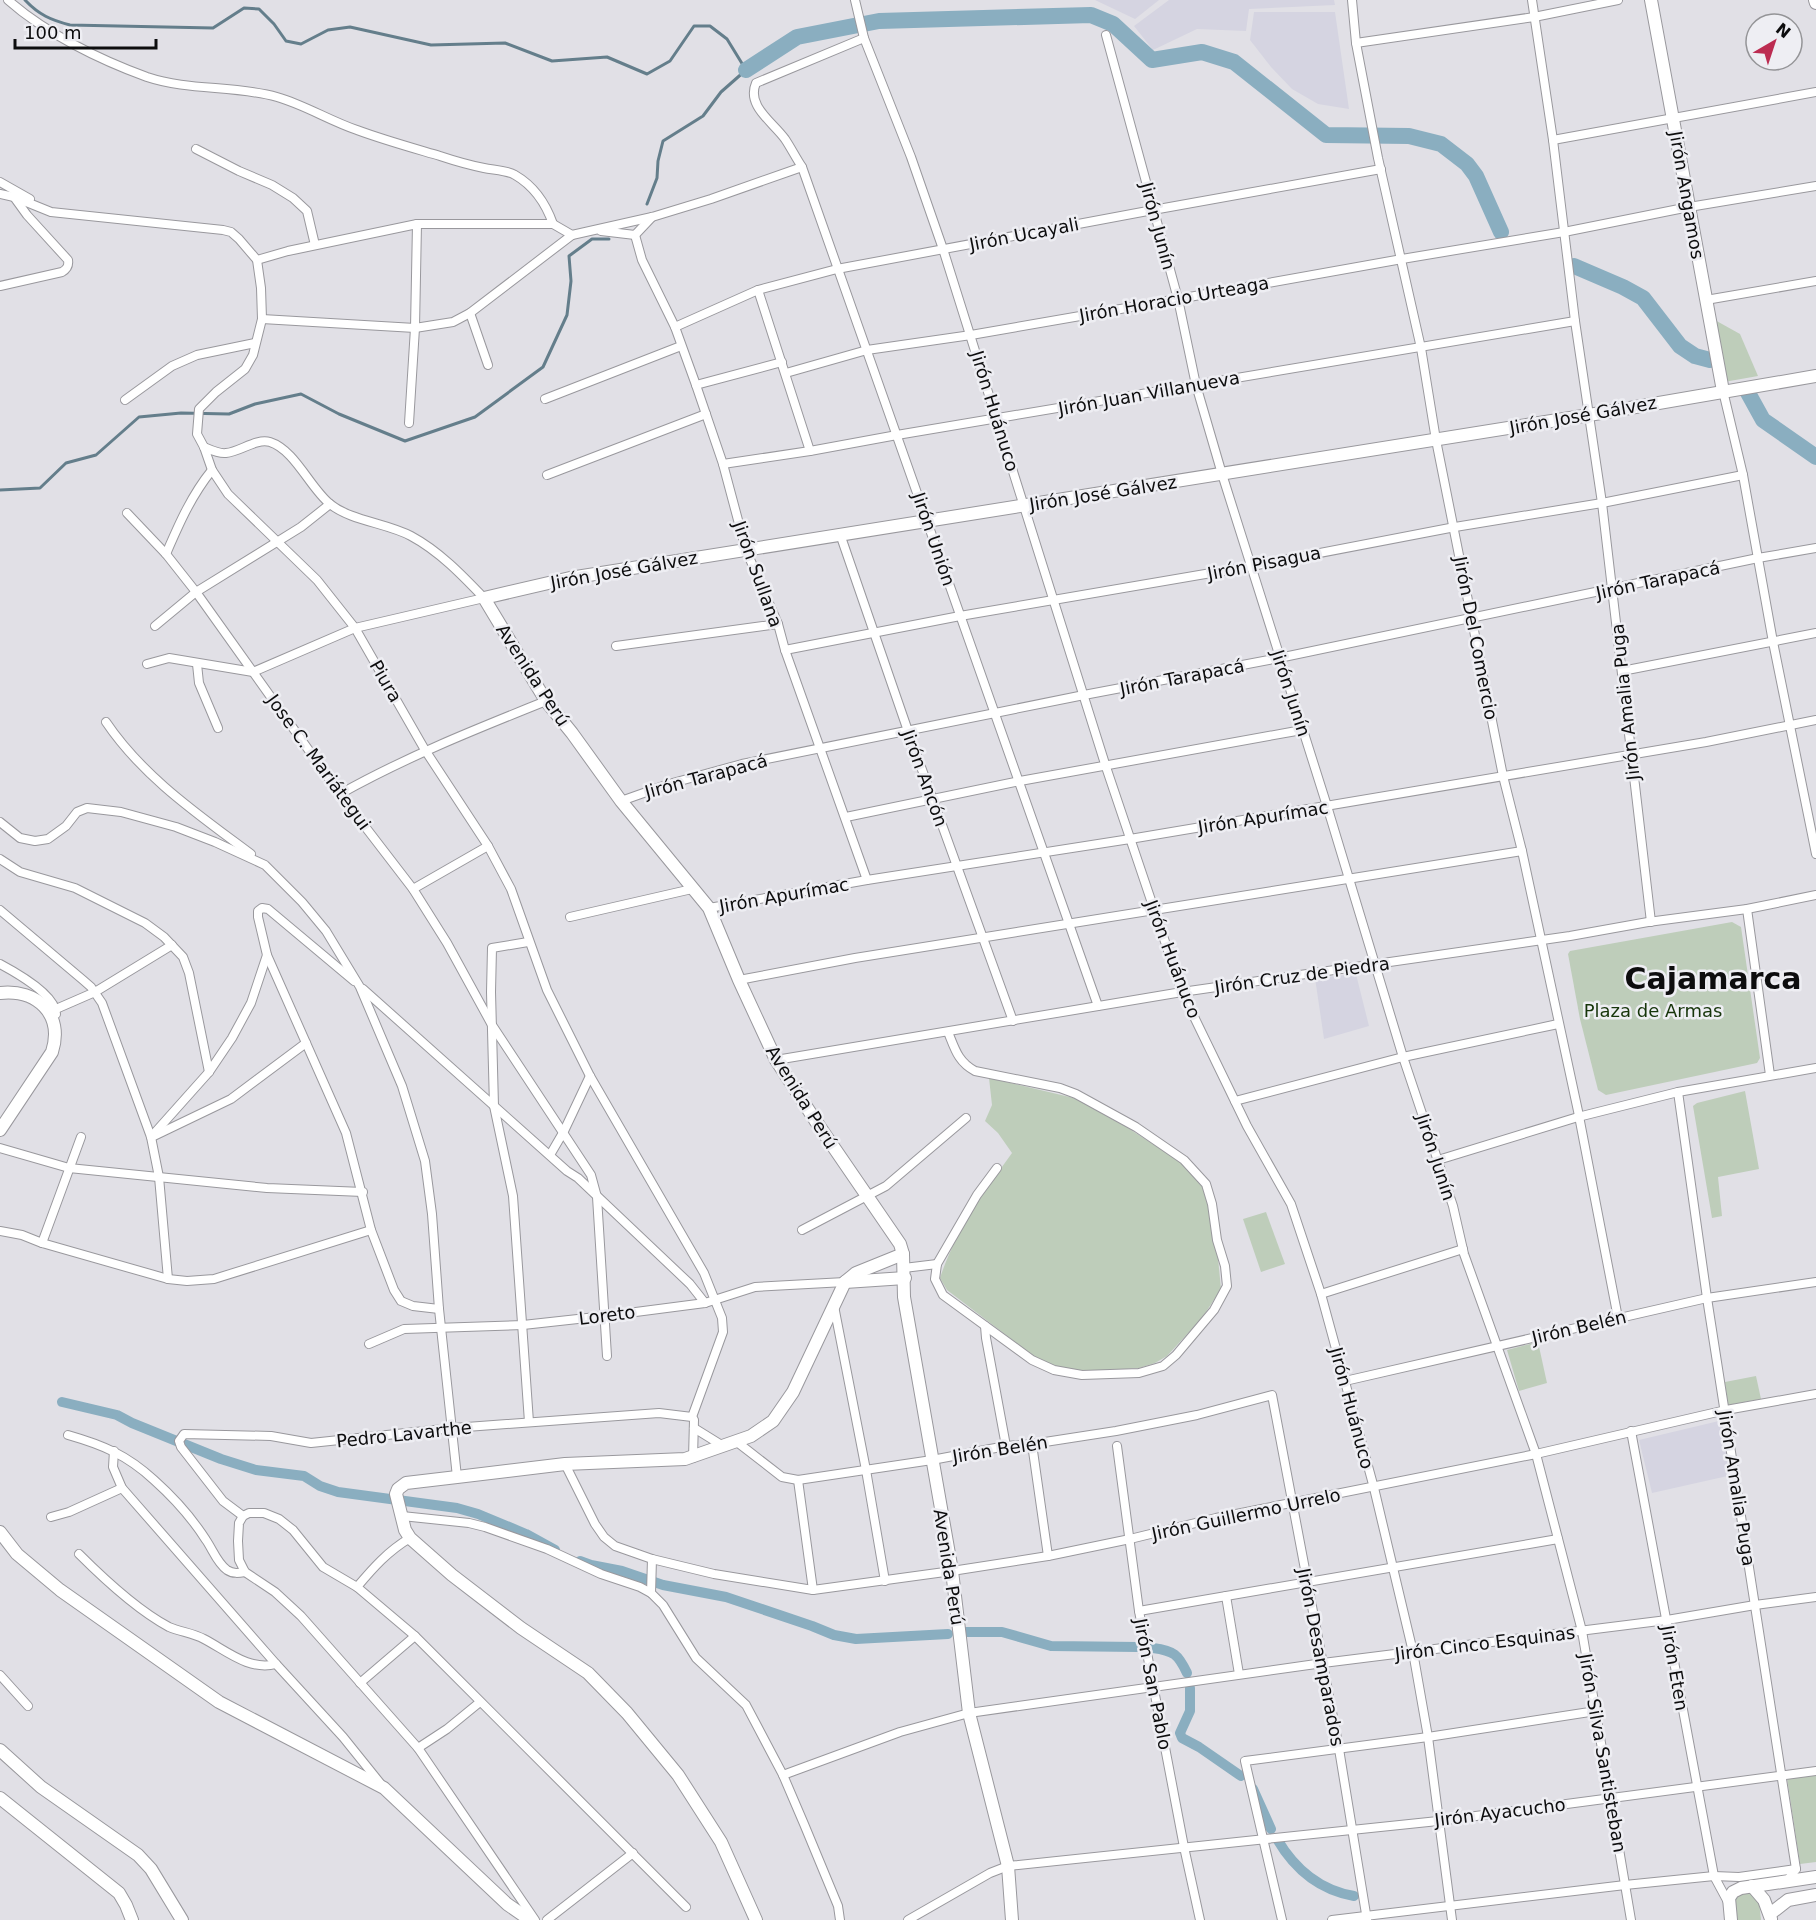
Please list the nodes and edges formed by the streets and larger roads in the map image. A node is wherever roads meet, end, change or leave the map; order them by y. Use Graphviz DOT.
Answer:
graph roads {
  1 [pos="8,0"];
  2 [pos="855,0"];
  3 [pos="1352,0"];
  4 [pos="1532,0"];
  5 [pos="1618,0"];
  6 [pos="1651,0"];
  7 [pos="22,5"];
  8 [pos="1534,17"];
  9 [pos="863,35"];
  10 [pos="1106,35"];
  11 [pos="1356,43"];
  12 [pos="1816,92"];
  13 [pos="1672,117"];
  14 [pos="1553,140"];
  15 [pos="196,149"];
  16 [pos="802,168"];
  17 [pos="1381,170"];
  18 [pos="0,182"];
  19 [pos="1816,186"];
  20 [pos="0,194"];
  21 [pos="14,198"];
  22 [pos="1689,207"];
  23 [pos="1153,210"];
  24 [pos="51,212"];
  25 [pos="652,217"];
  26 [pos="417,224"];
  27 [pos="553,224"];
  28 [pos="597,230"];
  29 [pos="1564,232"];
  30 [pos="572,235"];
  31 [pos="635,235"];
  32 [pos="315,245"];
  33 [pos="943,249"];
  34 [pos="1402,259"];
  35 [pos="256,260"];
  36 [pos="837,269"];
  37 [pos="1816,281"];
  38 [pos="0,286"];
  39 [pos="758,290"];
  40 [pos="1178,299"];
  41 [pos="1706,300"];
  42 [pos="470,313"];
  43 [pos="262,319"];
  44 [pos="1575,321"];
  45 [pos="675,327"];
  46 [pos="415,328"];
  47 [pos="971,335"];
  48 [pos="255,343"];
  49 [pos="681,346"];
  50 [pos="1421,348"];
  51 [pos="867,350"];
  52 [pos="782,362"];
  53 [pos="488,365"];
  54 [pos="786,372"];
  55 [pos="1816,376"];
  56 [pos="696,385"];
  57 [pos="1196,386"];
  58 [pos="1724,391"];
  59 [pos="545,399"];
  60 [pos="125,400"];
  61 [pos="706,414"];
  62 [pos="1589,415"];
  63 [pos="998,419"];
  64 [pos="409,423"];
  65 [pos="897,435"];
  66 [pos="1436,440"];
  67 [pos="204,447"];
  68 [pos="810,451"];
  69 [pos="723,464"];
  70 [pos="212,470"];
  71 [pos="1222,474"];
  72 [pos="547,475"];
  73 [pos="1743,475"];
  74 [pos="1602,502"];
  75 [pos="330,504"];
  76 [pos="1025,506"];
  77 [pos="127,513"];
  78 [pos="928,521"];
  79 [pos="1455,527"];
  80 [pos="840,534"];
  81 [pos="278,541"];
  82 [pos="1816,548"];
  83 [pos="746,550"];
  84 [pos="166,554"];
  85 [pos="1758,558"];
  86 [pos="1252,566"];
  87 [pos="1612,590"];
  88 [pos="196,592"];
  89 [pos="484,598"];
  90 [pos="1055,601"];
  91 [pos="960,616"];
  92 [pos="1471,618"];
  93 [pos="778,624"];
  94 [pos="155,626"];
  95 [pos="355,628"];
  96 [pos="875,632"];
  97 [pos="1816,633"];
  98 [pos="1773,642"];
  99 [pos="616,646"];
  100 [pos="785,650"];
  101 [pos="1279,658"];
  102 [pos="147,664"];
  103 [pos="197,664"];
  104 [pos="1622,671"];
  105 [pos="253,672"];
  106 [pos="1084,695"];
  107 [pos="546,701"];
  108 [pos="994,714"];
  109 [pos="1816,720"];
  110 [pos="106,722"];
  111 [pos="1790,724"];
  112 [pos="218,728"];
  113 [pos="908,730"];
  114 [pos="1302,730"];
  115 [pos="819,748"];
  116 [pos="425,750"];
  117 [pos="1630,754"];
  118 [pos="1106,766"];
  119 [pos="1503,776"];
  120 [pos="1020,781"];
  121 [pos="340,794"];
  122 [pos="933,798"];
  123 [pos="621,801"];
  124 [pos="1327,806"];
  125 [pos="846,817"];
  126 [pos="0,822"];
  127 [pos="1130,839"];
  128 [pos="488,846"];
  129 [pos="1522,851"];
  130 [pos="1045,853"];
  131 [pos="1816,854"];
  132 [pos="0,859"];
  133 [pos="265,865"];
  134 [pos="956,866"];
  135 [pos="867,880"];
  136 [pos="1350,880"];
  137 [pos="692,888"];
  138 [pos="413,889"];
  139 [pos="1816,895"];
  140 [pos="709,908"];
  141 [pos="1747,909"];
  142 [pos="0,910"];
  143 [pos="1154,911"];
  144 [pos="570,917"];
  145 [pos="1651,922"];
  146 [pos="1070,924"];
  147 [pos="983,938"];
  148 [pos="1541,939"];
  149 [pos="528,942"];
  150 [pos="172,945"];
  151 [pos="267,955"];
  152 [pos="0,964"];
  153 [pos="1375,965"];
  154 [pos="739,980"];
  155 [pos="360,987"];
  156 [pos="95,992"];
  157 [pos="1182,992"];
  158 [pos="0,993"];
  159 [pos="1098,1006"];
  160 [pos="55,1014"];
  161 [pos="1013,1021"];
  162 [pos="492,1024"];
  163 [pos="1558,1024"];
  164 [pos="948,1032"];
  165 [pos="306,1043"];
  166 [pos="1403,1057"];
  167 [pos="776,1060"];
  168 [pos="1816,1068"];
  169 [pos="209,1072"];
  170 [pos="1770,1075"];
  171 [pos="590,1076"];
  172 [pos="1678,1092"];
  173 [pos="1235,1101"];
  174 [pos="494,1106"];
  175 [pos="4,1116"];
  176 [pos="1578,1117"];
  177 [pos="966,1118"];
  178 [pos="0,1130"];
  179 [pos="564,1131"];
  180 [pos="81,1137"];
  181 [pos="151,1137"];
  182 [pos="0,1148"];
  183 [pos="550,1155"];
  184 [pos="1438,1160"];
  185 [pos="69,1168"];
  186 [pos="997,1168"];
  187 [pos="159,1177"];
  188 [pos="363,1192"];
  189 [pos="597,1197"];
  190 [pos="867,1197"];
  191 [pos="371,1230"];
  192 [pos="802,1230"];
  193 [pos="0,1231"];
  194 [pos="42,1243"];
  195 [pos="1463,1250"];
  196 [pos="903,1254"];
  197 [pos="937,1264"];
  198 [pos="904,1273"];
  199 [pos="168,1279"];
  200 [pos="845,1282"];
  201 [pos="1816,1282"];
  202 [pos="1321,1294"];
  203 [pos="1707,1298"];
  204 [pos="716,1301"];
  205 [pos="705,1303"];
  206 [pos="834,1303"];
  207 [pos="439,1310"];
  208 [pos="605,1316"];
  209 [pos="1618,1318"];
  210 [pos="524,1325"];
  211 [pos="985,1326"];
  212 [pos="441,1329"];
  213 [pos="369,1344"];
  214 [pos="1497,1346"];
  215 [pos="607,1356"];
  216 [pos="1345,1381"];
  217 [pos="1816,1394"];
  218 [pos="1272,1395"];
  219 [pos="1726,1410"];
  220 [pos="692,1417"];
  221 [pos="529,1422"];
  222 [pos="453,1428"];
  223 [pos="694,1428"];
  224 [pos="1631,1431"];
  225 [pos="68,1435"];
  226 [pos="737,1442"];
  227 [pos="1032,1444"];
  228 [pos="723,1446"];
  229 [pos="1006,1446"];
  230 [pos="1117,1446"];
  231 [pos="114,1451"];
  232 [pos="1536,1454"];
  233 [pos="693,1458"];
  234 [pos="932,1460"];
  235 [pos="565,1464"];
  236 [pos="866,1470"];
  237 [pos="457,1477"];
  238 [pos="798,1480"];
  239 [pos="122,1488"];
  240 [pos="1374,1488"];
  241 [pos="1292,1504"];
  242 [pos="399,1505"];
  243 [pos="243,1516"];
  244 [pos="51,1517"];
  245 [pos="0,1532"];
  246 [pos="410,1538"];
  247 [pos="1130,1539"];
  248 [pos="1558,1539"];
  249 [pos="79,1554"];
  250 [pos="1048,1556"];
  251 [pos="651,1562"];
  252 [pos="1394,1569"];
  253 [pos="952,1571"];
  254 [pos="245,1572"];
  255 [pos="885,1581"];
  256 [pos="1307,1581"];
  257 [pos="357,1587"];
  258 [pos="813,1590"];
  259 [pos="651,1591"];
  260 [pos="1226,1596"];
  261 [pos="1816,1597"];
  262 [pos="1755,1605"];
  263 [pos="1138,1611"];
  264 [pos="1667,1620"];
  265 [pos="1582,1631"];
  266 [pos="416,1636"];
  267 [pos="1413,1652"];
  268 [pos="1323,1663"];
  269 [pos="276,1664"];
  270 [pos="1239,1674"];
  271 [pos="0,1675"];
  272 [pos="360,1683"];
  273 [pos="1154,1687"];
  274 [pos="480,1702"];
  275 [pos="28,1706"];
  276 [pos="1596,1711"];
  277 [pos="969,1713"];
  278 [pos="1428,1737"];
  279 [pos="418,1748"];
  280 [pos="1339,1749"];
  281 [pos="0,1750"];
  282 [pos="1816,1771"];
  283 [pos="783,1775"];
  284 [pos="1781,1775"];
  285 [pos="1697,1787"];
  286 [pos="384,1788"];
  287 [pos="0,1798"];
  288 [pos="1612,1798"];
  289 [pos="1438,1821"];
  290 [pos="1353,1829"];
  291 [pos="1264,1840"];
  292 [pos="1184,1847"];
  293 [pos="633,1853"];
  294 [pos="1008,1866"];
  295 [pos="1796,1869"];
  296 [pos="1714,1876"];
  297 [pos="1739,1877"];
  298 [pos="1816,1877"];
  299 [pos="1787,1881"];
  300 [pos="1625,1885"];
  301 [pos="1752,1886"];
  302 [pos="1816,1895"];
  303 [pos="1728,1902"];
  304 [pos="1449,1905"];
  305 [pos="686,1907"];
  306 [pos="1770,1913"];
  307 [pos="1366,1918"];
  308 [pos="132,1920"];
  309 [pos="182,1920"];
  310 [pos="530,1920"];
  311 [pos="536,1920"];
  312 [pos="547,1920"];
  313 [pos="756,1920"];
  314 [pos="840,1920"];
  315 [pos="908,1920"];
  316 [pos="1012,1920"];
  317 [pos="1200,1920"];
  318 [pos="1282,1920"];
  319 [pos="1332,1920"];
  320 [pos="1452,1920"];
  321 [pos="1631,1920"];
  322 [pos="1731,1920"];
  1 -- 7 [label="street"];
  2 -- 9 [label="street, Jirón Huánuco"];
  3 -- 11 [label="street, Jirón Del Comercio"];
  4 -- 8 [label="street, Jirón Amalia Puga"];
  5 -- 8 [label="street"];
  6 -- 13 [label="street, Jirón Angamos"];
  7 -- 27 [label="street"];
  8 -- 11 [label="street"];
  8 -- 14 [label="street, Jirón Amalia Puga"];
  9 -- 16 [label="street, Jirón Unión"];
  9 -- 33 [label="street, Jirón Huánuco"];
  10 -- 23 [label="street, Jirón Junín"];
  11 -- 17 [label="street, Jirón Del Comercio"];
  12 -- 13 [label="street"];
  13 -- 14 [label="street"];
  13 -- 22 [label="street, Jirón Angamos"];
  14 -- 29 [label="street, Jirón Amalia Puga"];
  15 -- 32 [label="street"];
  16 -- 25 [label="street"];
  16 -- 36 [label="street, Jirón Unión"];
  17 -- 23 [label="street, Jirón Ucayali"];
  17 -- 34 [label="street, Jirón Del Comercio"];
  18 -- 24 [label="street"];
  19 -- 22 [label="street, Jirón Horacio Urteaga"];
  20 -- 21 [label="street"];
  21 -- 24 [label="street"];
  21 -- 38 [label="street"];
  22 -- 29 [label="street, Jirón Horacio Urteaga"];
  22 -- 41 [label="street, Jirón Angamos"];
  23 -- 33 [label="street, Jirón Ucayali"];
  23 -- 40 [label="street, Jirón Junín"];
  24 -- 35 [label="street"];
  25 -- 28 [label="street"];
  25 -- 31 [label="street"];
  26 -- 27 [label="street"];
  26 -- 32 [label="street"];
  26 -- 46 [label="street"];
  27 -- 30 [label="street"];
  28 -- 30 [label="street"];
  28 -- 31 [label="street"];
  29 -- 34 [label="street, Jirón Horacio Urteaga"];
  29 -- 44 [label="street, Jirón Amalia Puga"];
  30 -- 42 [label="street"];
  31 -- 45 [label="street, Jirón Sullana"];
  32 -- 35 [label="street"];
  33 -- 36 [label="street, Jirón Ucayali"];
  33 -- 47 [label="street, Jirón Huánuco"];
  34 -- 40 [label="street, Jirón Horacio Urteaga"];
  34 -- 50 [label="street, Jirón Del Comercio"];
  35 -- 43 [label="street"];
  36 -- 39 [label="street, Jirón Ucayali"];
  36 -- 51 [label="street, Jirón Unión"];
  37 -- 41 [label="street"];
  39 -- 45 [label="street, Jirón Ucayali"];
  39 -- 52 [label="street"];
  40 -- 47 [label="street, Jirón Horacio Urteaga"];
  40 -- 57 [label="street, Jirón Junín"];
  41 -- 58 [label="street, Jirón Angamos"];
  42 -- 46 [label="street"];
  42 -- 53 [label="street"];
  43 -- 46 [label="street"];
  43 -- 48 [label="street"];
  44 -- 50 [label="street, Jirón Juan Villanueva"];
  44 -- 62 [label="street, Jirón Amalia Puga"];
  45 -- 49 [label="street, Jirón Sullana"];
  46 -- 64 [label="street"];
  47 -- 51 [label="street, Jirón Horacio Urteaga"];
  47 -- 63 [label="street, Jirón Huánuco"];
  48 -- 60 [label="street"];
  48 -- 67 [label="street, Piura"];
  49 -- 56 [label="street, Jirón Sullana"];
  49 -- 59 [label="street"];
  50 -- 57 [label="street, Jirón Juan Villanueva"];
  50 -- 66 [label="street, Jirón Del Comercio"];
  51 -- 54 [label="street, Jirón Horacio Urteaga"];
  51 -- 65 [label="street, Jirón Unión"];
  52 -- 54 [label="street"];
  52 -- 56 [label="street"];
  54 -- 68 [label="street"];
  55 -- 58 [label="street, Jirón José Gálvez"];
  56 -- 61 [label="street, Jirón Sullana"];
  57 -- 63 [label="street, Jirón Juan Villanueva"];
  57 -- 71 [label="street, Jirón Junín"];
  58 -- 62 [label="street, Jirón José Gálvez"];
  58 -- 73 [label="street"];
  61 -- 69 [label="street, Jirón Sullana"];
  61 -- 72 [label="street"];
  62 -- 66 [label="street, Jirón José Gálvez"];
  62 -- 74 [label="street, Jirón Amalia Puga"];
  63 -- 65 [label="street, Jirón Juan Villanueva"];
  63 -- 76 [label="street, Jirón Huánuco"];
  65 -- 68 [label="street, Jirón Juan Villanueva"];
  65 -- 78 [label="street, Jirón Unión"];
  66 -- 71 [label="street, Jirón José Gálvez"];
  66 -- 79 [label="street, Jirón Del Comercio"];
  67 -- 70 [label="street, Piura"];
  67 -- 75 [label="street, Avenida Perú"];
  68 -- 69 [label="street, Jirón Juan Villanueva"];
  69 -- 83 [label="street, Jirón Sullana"];
  70 -- 81 [label="street, Piura"];
  70 -- 84 [label="street"];
  71 -- 76 [label="street, Jirón José Gálvez"];
  71 -- 86 [label="street, Jirón Junín"];
  73 -- 74 [label="street, Jirón Pisagua"];
  73 -- 85 [label="street"];
  74 -- 79 [label="street, Jirón Pisagua"];
  74 -- 87 [label="street, Jirón Amalia Puga"];
  75 -- 81 [label="street"];
  75 -- 89 [label="street, Avenida Perú"];
  76 -- 78 [label="street, Jirón José Gálvez"];
  76 -- 90 [label="street, Jirón Huánuco"];
  77 -- 84 [label="street, Jose C. Mariátegui"];
  78 -- 80 [label="street, Jirón José Gálvez"];
  78 -- 91 [label="street, Jirón Unión"];
  79 -- 86 [label="street, Jirón Pisagua"];
  79 -- 92 [label="street, Jirón Del Comercio"];
  80 -- 83 [label="street, Jirón José Gálvez"];
  80 -- 96 [label="street, Jirón Ancón"];
  81 -- 88 [label="street"];
  81 -- 95 [label="street, Piura"];
  82 -- 85 [label="street, Jirón Tarapacá"];
  83 -- 89 [label="street, Jirón José Gálvez"];
  83 -- 93 [label="street, Jirón Sullana"];
  84 -- 88 [label="street, Jose C. Mariátegui"];
  85 -- 87 [label="street, Jirón Tarapacá"];
  85 -- 98 [label="street"];
  86 -- 90 [label="street, Jirón Pisagua"];
  86 -- 101 [label="street, Jirón Junín"];
  87 -- 92 [label="street, Jirón Tarapacá"];
  87 -- 104 [label="street, Jirón Amalia Puga"];
  88 -- 94 [label="street"];
  88 -- 105 [label="street, Jose C. Mariátegui"];
  89 -- 95 [label="street"];
  89 -- 107 [label="street, Avenida Perú"];
  90 -- 91 [label="street, Jirón Pisagua"];
  90 -- 106 [label="street, Jirón Huánuco"];
  91 -- 96 [label="street, Jirón Pisagua"];
  91 -- 108 [label="street, Jirón Unión"];
  92 -- 101 [label="street, Jirón Tarapacá"];
  92 -- 119 [label="street, Jirón Del Comercio"];
  93 -- 99 [label="street"];
  93 -- 100 [label="street, Jirón Sullana"];
  95 -- 105 [label="street"];
  95 -- 116 [label="street, Piura"];
  96 -- 100 [label="street, Jirón Pisagua"];
  96 -- 113 [label="street, Jirón Ancón"];
  97 -- 98 [label="street"];
  98 -- 104 [label="street"];
  98 -- 111 [label="street"];
  100 -- 115 [label="street, Jirón Sullana"];
  101 -- 106 [label="street, Jirón Tarapacá"];
  101 -- 114 [label="street, Jirón Junín"];
  102 -- 103 [label="street"];
  103 -- 105 [label="street"];
  103 -- 112 [label="street"];
  104 -- 117 [label="street, Jirón Amalia Puga"];
  105 -- 121 [label="street, Jose C. Mariátegui"];
  106 -- 108 [label="street, Jirón Tarapacá"];
  106 -- 118 [label="street, Jirón Huánuco"];
  107 -- 116 [label="street"];
  107 -- 123 [label="street, Avenida Perú"];
  108 -- 113 [label="street, Jirón Tarapacá"];
  108 -- 120 [label="street, Jirón Unión"];
  109 -- 111 [label="street, Jirón Apurímac"];
  110 -- 133 [label="street"];
  111 -- 117 [label="street, Jirón Apurímac"];
  111 -- 131 [label="street"];
  113 -- 115 [label="street, Jirón Tarapacá"];
  113 -- 122 [label="street, Jirón Ancón"];
  114 -- 118 [label="street"];
  114 -- 124 [label="street, Jirón Junín"];
  115 -- 123 [label="street, Jirón Tarapacá"];
  115 -- 125 [label="street, Jirón Sullana"];
  116 -- 121 [label="street"];
  116 -- 128 [label="street, Piura"];
  117 -- 119 [label="street, Jirón Apurímac"];
  117 -- 145 [label="street, Jirón Amalia Puga"];
  118 -- 120 [label="street"];
  118 -- 127 [label="street, Jirón Huánuco"];
  119 -- 124 [label="street, Jirón Apurímac"];
  119 -- 129 [label="street, Jirón Del Comercio"];
  120 -- 122 [label="street"];
  120 -- 130 [label="street, Jirón Unión"];
  121 -- 138 [label="street, Jose C. Mariátegui"];
  122 -- 125 [label="street"];
  122 -- 134 [label="street, Jirón Ancón"];
  123 -- 137 [label="street, Avenida Perú"];
  124 -- 127 [label="street, Jirón Apurímac"];
  124 -- 136 [label="street, Jirón Junín"];
  125 -- 135 [label="street, Jirón Sullana"];
  126 -- 133 [label="street"];
  127 -- 130 [label="street, Jirón Apurímac"];
  127 -- 143 [label="street, Jirón Huánuco"];
  128 -- 138 [label="street"];
  128 -- 149 [label="street, Piura"];
  129 -- 136 [label="street"];
  129 -- 148 [label="street, Jirón Del Comercio"];
  130 -- 134 [label="street, Jirón Apurímac"];
  130 -- 146 [label="street, Jirón Unión"];
  132 -- 150 [label="street"];
  133 -- 155 [label="street"];
  134 -- 135 [label="street, Jirón Apurímac"];
  134 -- 147 [label="street, Jirón Ancón"];
  135 -- 140 [label="street, Jirón Apurímac"];
  136 -- 143 [label="street"];
  136 -- 153 [label="street, Jirón Junín"];
  137 -- 140 [label="street, Avenida Perú"];
  137 -- 144 [label="street"];
  138 -- 162 [label="street, Jose C. Mariátegui"];
  139 -- 141 [label="street, Jirón Cruz de Piedra"];
  140 -- 154 [label="street, Avenida Perú"];
  141 -- 145 [label="street, Jirón Cruz de Piedra"];
  141 -- 170 [label="street"];
  142 -- 156 [label="street"];
  143 -- 146 [label="street"];
  143 -- 157 [label="street, Jirón Huánuco"];
  145 -- 148 [label="street, Jirón Cruz de Piedra"];
  146 -- 147 [label="street"];
  146 -- 159 [label="street, Jirón Unión"];
  147 -- 154 [label="street"];
  147 -- 161 [label="street, Jirón Ancón"];
  148 -- 153 [label="street, Jirón Cruz de Piedra"];
  148 -- 163 [label="street, Jirón Del Comercio"];
  149 -- 162 [label="street"];
  149 -- 171 [label="street"];
  150 -- 156 [label="street"];
  150 -- 169 [label="street"];
  151 -- 155 [label="street"];
  151 -- 165 [label="street"];
  151 -- 169 [label="street"];
  152 -- 160 [label="street"];
  153 -- 157 [label="street, Jirón Cruz de Piedra"];
  153 -- 166 [label="street, Jirón Junín"];
  154 -- 167 [label="street, Avenida Perú"];
  155 -- 174 [label="street"];
  155 -- 207 [label="street"];
  156 -- 160 [label="street"];
  156 -- 181 [label="street"];
  157 -- 159 [label="street, Jirón Cruz de Piedra"];
  157 -- 173 [label="street, Jirón Huánuco"];
  158 -- 160 [label="street"];
  159 -- 161 [label="street, Jirón Cruz de Piedra"];
  160 -- 175 [label="street"];
  161 -- 164 [label="street, Jirón Cruz de Piedra"];
  162 -- 174 [label="street"];
  162 -- 179 [label="street, Jose C. Mariátegui"];
  163 -- 166 [label="street"];
  163 -- 176 [label="street, Jirón Del Comercio"];
  164 -- 167 [label="street, Jirón Cruz de Piedra"];
  164 -- 211 [label="street"];
  165 -- 181 [label="street"];
  165 -- 188 [label="street"];
  166 -- 173 [label="street"];
  166 -- 184 [label="street, Jirón Junín"];
  167 -- 190 [label="street, Avenida Perú"];
  168 -- 170 [label="street"];
  169 -- 181 [label="street"];
  170 -- 172 [label="street"];
  171 -- 179 [label="street"];
  171 -- 204 [label="street"];
  172 -- 176 [label="street"];
  172 -- 203 [label="street, Jirón Amalia Puga"];
  173 -- 202 [label="street, Jirón Huánuco"];
  174 -- 183 [label="street"];
  174 -- 210 [label="street"];
  175 -- 178 [label="street"];
  176 -- 184 [label="street"];
  176 -- 209 [label="street, Jirón Del Comercio"];
  177 -- 190 [label="street"];
  179 -- 183 [label="street"];
  179 -- 189 [label="street, Jose C. Mariátegui"];
  180 -- 185 [label="street"];
  181 -- 187 [label="street"];
  182 -- 185 [label="street"];
  183 -- 189 [label="street"];
  184 -- 195 [label="street, Jirón Junín"];
  185 -- 187 [label="street"];
  185 -- 194 [label="street"];
  186 -- 197 [label="street"];
  187 -- 188 [label="street"];
  187 -- 199 [label="street"];
  188 -- 191 [label="street"];
  189 -- 205 [label="street"];
  189 -- 208 [label="street"];
  190 -- 192 [label="street"];
  190 -- 196 [label="street, Avenida Perú"];
  191 -- 199 [label="street"];
  191 -- 207 [label="street"];
  193 -- 194 [label="street"];
  194 -- 199 [label="street"];
  195 -- 202 [label="street"];
  195 -- 214 [label="street, Jirón Junín"];
  196 -- 198 [label="street, Avenida Perú"];
  196 -- 200 [label="street"];
  197 -- 198 [label="street"];
  197 -- 211 [label="street"];
  198 -- 200 [label="street"];
  198 -- 234 [label="street, Avenida Perú"];
  200 -- 204 [label="street, Loreto"];
  200 -- 206 [label="street"];
  201 -- 203 [label="street, Jirón Belén"];
  202 -- 216 [label="street, Jirón Huánuco"];
  203 -- 209 [label="street, Jirón Belén"];
  203 -- 219 [label="street, Jirón Amalia Puga"];
  204 -- 205 [label="street, Loreto"];
  204 -- 220 [label="street"];
  205 -- 208 [label="street, Loreto"];
  206 -- 226 [label="street"];
  206 -- 236 [label="street"];
  207 -- 212 [label="street"];
  208 -- 210 [label="street, Loreto"];
  208 -- 215 [label="street"];
  209 -- 214 [label="street, Jirón Belén"];
  210 -- 212 [label="street, Loreto"];
  210 -- 221 [label="street"];
  211 -- 229 [label="street"];
  212 -- 213 [label="street, Loreto"];
  212 -- 222 [label="street"];
  214 -- 216 [label="street, Jirón Belén"];
  214 -- 232 [label="street, Jirón Silva Santisteban"];
  216 -- 240 [label="street, Jirón Huánuco"];
  217 -- 219 [label="street, Jirón Guillermo Urrelo"];
  218 -- 227 [label="street, Jirón Belén"];
  218 -- 241 [label="street, Jirón Desamparados"];
  219 -- 224 [label="street, Jirón Guillermo Urrelo"];
  219 -- 262 [label="street, Jirón Amalia Puga"];
  220 -- 221 [label="street, Pedro Lavarthe"];
  220 -- 223 [label="street"];
  221 -- 222 [label="street, Pedro Lavarthe"];
  222 -- 237 [label="street"];
  222 -- 243 [label="street, Pedro Lavarthe"];
  223 -- 228 [label="street"];
  223 -- 233 [label="street"];
  224 -- 232 [label="street, Jirón Guillermo Urrelo"];
  224 -- 264 [label="street, Jirón Eten"];
  225 -- 231 [label="street"];
  226 -- 228 [label="street"];
  226 -- 238 [label="street"];
  227 -- 229 [label="street, Jirón Belén"];
  227 -- 250 [label="street"];
  228 -- 233 [label="street"];
  229 -- 234 [label="street, Jirón Belén"];
  230 -- 247 [label="street, Jirón San Pablo"];
  231 -- 239 [label="street"];
  231 -- 254 [label="street"];
  232 -- 240 [label="street, Jirón Guillermo Urrelo"];
  232 -- 248 [label="street, Jirón Silva Santisteban"];
  233 -- 235 [label="street"];
  234 -- 236 [label="street, Jirón Belén"];
  234 -- 253 [label="street, Avenida Perú"];
  235 -- 237 [label="street"];
  235 -- 251 [label="street, Jirón Guillermo Urrelo"];
  236 -- 238 [label="street, Jirón Belén"];
  236 -- 255 [label="street"];
  237 -- 242 [label="street"];
  238 -- 258 [label="street"];
  239 -- 244 [label="street"];
  239 -- 269 [label="street"];
  240 -- 241 [label="street, Jirón Guillermo Urrelo"];
  240 -- 252 [label="street, Jirón Huánuco"];
  241 -- 247 [label="street, Jirón Guillermo Urrelo"];
  241 -- 256 [label="street, Jirón Desamparados"];
  242 -- 246 [label="street"];
  242 -- 259 [label="street"];
  243 -- 254 [label="street"];
  243 -- 257 [label="street"];
  245 -- 286 [label="street"];
  246 -- 257 [label="street"];
  246 -- 313 [label="street"];
  247 -- 250 [label="street, Jirón Guillermo Urrelo"];
  247 -- 263 [label="street, Jirón San Pablo"];
  248 -- 252 [label="street"];
  248 -- 265 [label="street, Jirón Silva Santisteban"];
  249 -- 269 [label="street"];
  250 -- 253 [label="street, Jirón Guillermo Urrelo"];
  251 -- 258 [label="street, Jirón Guillermo Urrelo"];
  251 -- 259 [label="street"];
  252 -- 256 [label="street"];
  252 -- 267 [label="street, Jirón Huánuco"];
  253 -- 255 [label="street, Jirón Guillermo Urrelo"];
  253 -- 277 [label="street, Avenida Perú"];
  254 -- 272 [label="street"];
  255 -- 258 [label="street, Jirón Guillermo Urrelo"];
  256 -- 260 [label="street"];
  256 -- 268 [label="street, Jirón Desamparados"];
  257 -- 266 [label="street"];
  259 -- 283 [label="street"];
  260 -- 263 [label="street"];
  260 -- 270 [label="street"];
  261 -- 262 [label="street, Jirón Cinco Esquinas"];
  262 -- 264 [label="street, Jirón Cinco Esquinas"];
  262 -- 284 [label="street, Jirón Amalia Puga"];
  263 -- 273 [label="street, Jirón San Pablo"];
  264 -- 265 [label="street, Jirón Cinco Esquinas"];
  264 -- 285 [label="street, Jirón Eten"];
  265 -- 267 [label="street, Jirón Cinco Esquinas"];
  265 -- 276 [label="street, Jirón Silva Santisteban"];
  266 -- 272 [label="street"];
  266 -- 274 [label="street"];
  267 -- 268 [label="street, Jirón Cinco Esquinas"];
  267 -- 278 [label="street, Jirón Huánuco"];
  268 -- 270 [label="street, Jirón Cinco Esquinas"];
  268 -- 280 [label="street, Jirón Desamparados"];
  269 -- 286 [label="street"];
  270 -- 273 [label="street, Jirón Cinco Esquinas"];
  271 -- 275 [label="street"];
  272 -- 279 [label="street"];
  273 -- 277 [label="street, Jirón Cinco Esquinas"];
  273 -- 292 [label="street, Jirón San Pablo"];
  274 -- 279 [label="street"];
  274 -- 293 [label="street"];
  276 -- 278 [label="street"];
  276 -- 288 [label="street, Jirón Silva Santisteban"];
  277 -- 283 [label="street, Jirón Cinco Esquinas"];
  277 -- 294 [label="street, Avenida Perú"];
  278 -- 280 [label="street"];
  278 -- 289 [label="street, Jirón Huánuco"];
  279 -- 311 [label="street"];
  280 -- 290 [label="street, Jirón Desamparados"];
  280 -- 291 [label="street"];
  281 -- 309 [label="street"];
  282 -- 284 [label="street, Jirón Ayacucho"];
  283 -- 314 [label="street"];
  284 -- 285 [label="street, Jirón Ayacucho"];
  284 -- 295 [label="street, Jirón Amalia Puga"];
  285 -- 288 [label="street, Jirón Ayacucho"];
  285 -- 296 [label="street, Jirón Eten"];
  286 -- 310 [label="street"];
  287 -- 308 [label="street"];
  288 -- 289 [label="street, Jirón Ayacucho"];
  288 -- 300 [label="street, Jirón Silva Santisteban"];
  289 -- 290 [label="street, Jirón Ayacucho"];
  289 -- 304 [label="street, Jirón Huánuco"];
  290 -- 291 [label="street, Jirón Ayacucho"];
  290 -- 307 [label="street, Jirón Desamparados"];
  291 -- 292 [label="street, Jirón Ayacucho"];
  291 -- 318 [label="street"];
  292 -- 294 [label="street, Jirón Ayacucho"];
  292 -- 317 [label="street, Jirón San Pablo"];
  293 -- 305 [label="street"];
  293 -- 312 [label="street"];
  294 -- 315 [label="street, Jirón Ayacucho"];
  294 -- 316 [label="street, Avenida Perú"];
  295 -- 297 [label="street"];
  295 -- 299 [label="street"];
  296 -- 297 [label="street"];
  296 -- 300 [label="street"];
  296 -- 303 [label="street, Jirón Eten"];
  297 -- 301 [label="street"];
  298 -- 299 [label="street"];
  299 -- 301 [label="street"];
  299 -- 306 [label="street"];
  300 -- 304 [label="street"];
  300 -- 321 [label="street, Jirón Silva Santisteban"];
  301 -- 303 [label="street"];
  301 -- 306 [label="street"];
  302 -- 306 [label="street"];
  303 -- 322 [label="street"];
  304 -- 307 [label="street"];
  304 -- 320 [label="street, Jirón Huánuco"];
  307 -- 319 [label="street"];
}
